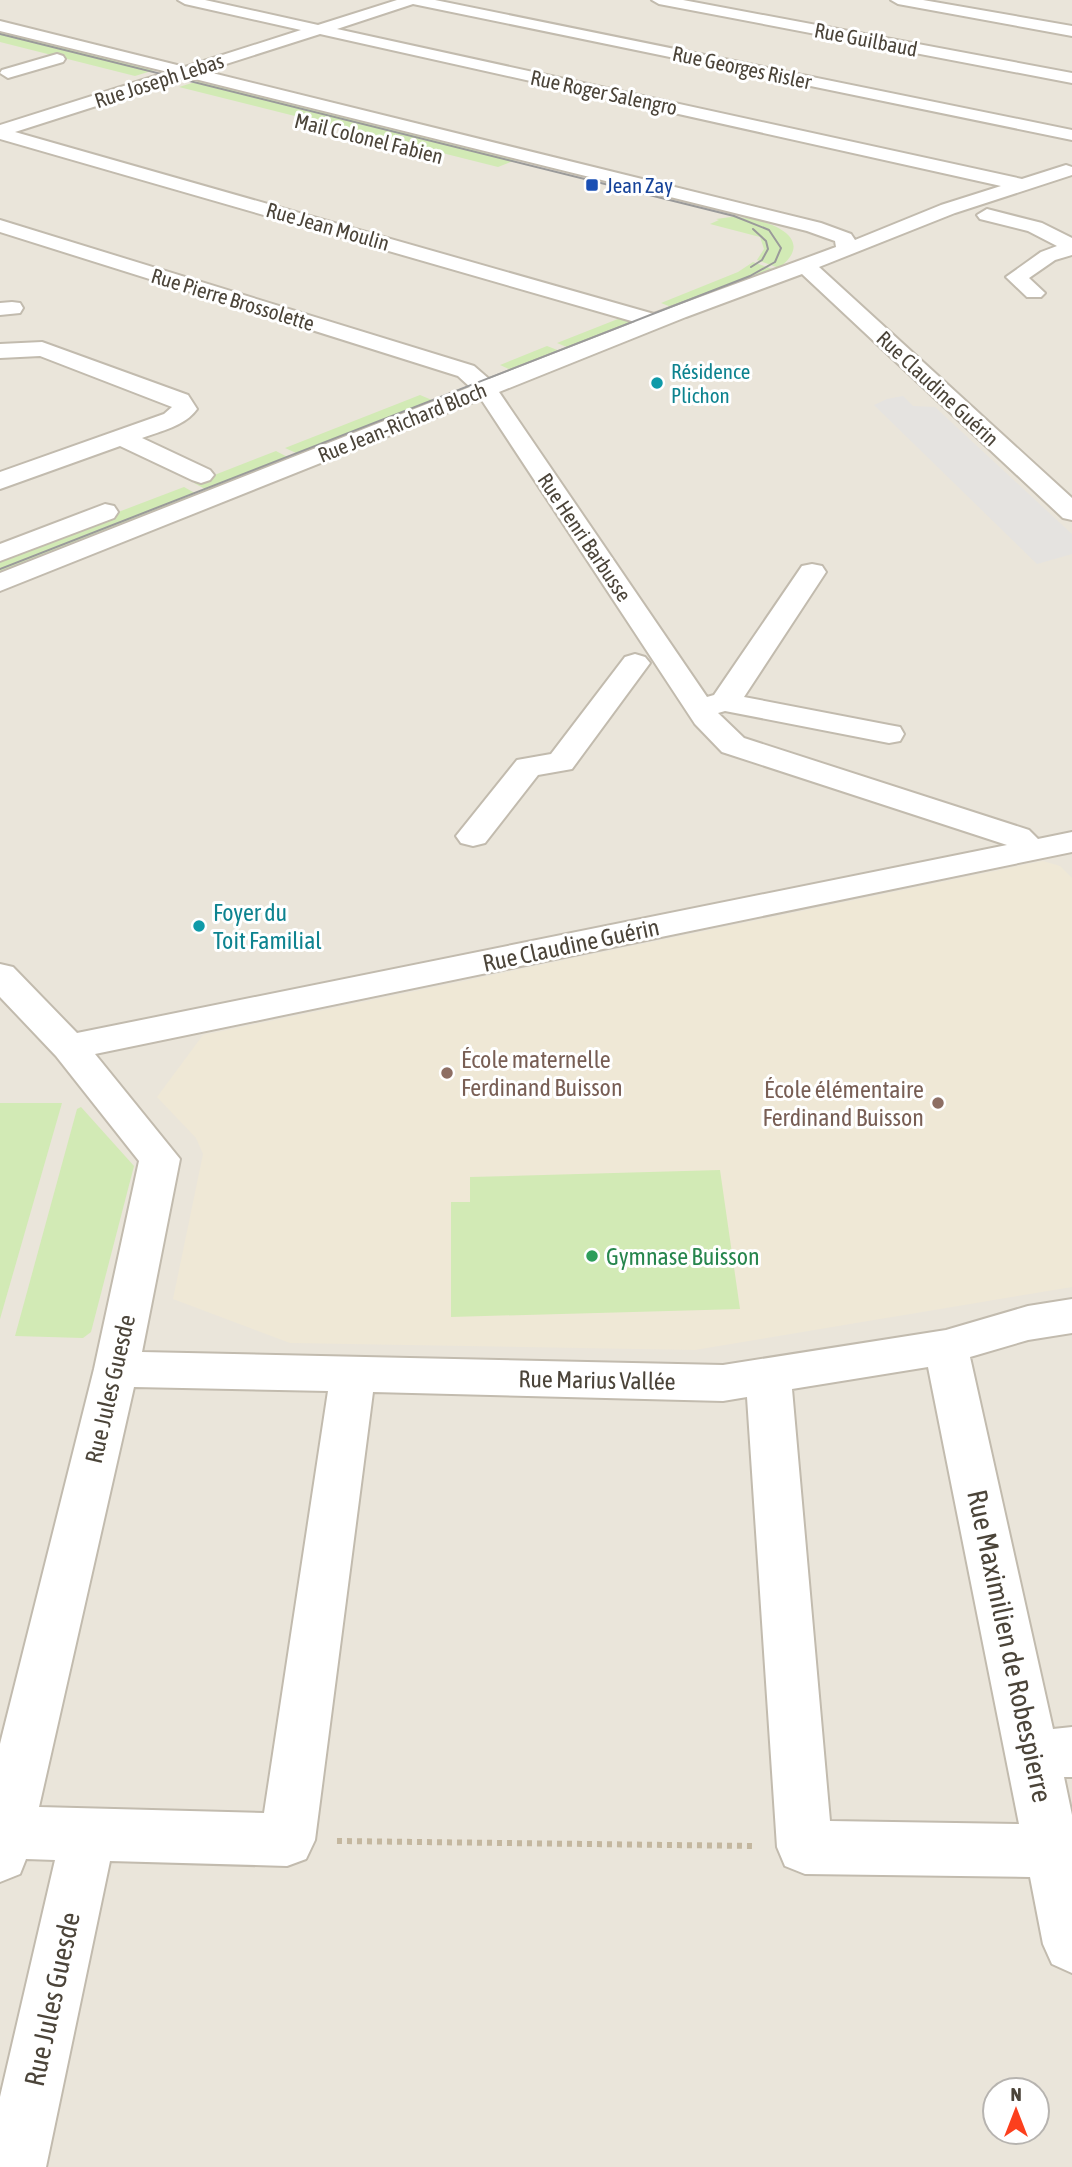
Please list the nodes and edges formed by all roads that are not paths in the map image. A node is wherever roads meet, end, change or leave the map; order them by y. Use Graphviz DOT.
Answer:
graph roads {
  1 [pos="185,0"];
  2 [pos="412,0"];
  3 [pos="659,0"];
  4 [pos="898,0"];
  5 [pos="23,17"];
  6 [pos="0,25"];
  7 [pos="318,29"];
  8 [pos="1072,31"];
  9 [pos="121,41"];
  10 [pos="92,49"];
  11 [pos="23,50"];
  12 [pos="184,72"];
  13 [pos="8,73"];
  14 [pos="119,75"];
  15 [pos="1072,78"];
  16 [pos="150,83"];
  17 [pos="182,91"];
  18 [pos="0,132"];
  19 [pos="1072,135"];
  20 [pos="1069,167"];
  21 [pos="1023,184"];
  22 [pos="983,205"];
  23 [pos="738,209"];
  24 [pos="709,220"];
  25 [pos="786,222"];
  26 [pos="0,226"];
  27 [pos="1035,227"];
  28 [pos="816,242"];
  29 [pos="846,244"];
  30 [pos="1072,247"];
  31 [pos="805,265"];
  32 [pos="1034,293"];
  33 [pos="656,321"];
  34 [pos="0,351"];
  35 [pos="476,380"];
  36 [pos="304,436"];
  37 [pos="123,438"];
  38 [pos="227,466"];
  39 [pos="201,475"];
  40 [pos="0,481"];
  41 [pos="176,485"];
  42 [pos="126,504"];
  43 [pos="1072,512"];
  44 [pos="0,553"];
  45 [pos="811,572"];
  46 [pos="0,583"];
  47 [pos="635,663"];
  48 [pos="712,705"];
  49 [pos="889,734"];
  50 [pos="473,836"];
  51 [pos="1059,847"];
  52 [pos="0,975"];
  53 [pos="69,1047"];
  54 [pos="1072,1316"];
  55 [pos="946,1347"];
  56 [pos="116,1369"];
  57 [pos="353,1374"];
  58 [pos="768,1376"];
  59 [pos="1053,1753"];
  60 [pos="71,1833"];
  61 [pos="3,1844"];
  62 [pos="1053,1851"];
  63 [pos="1072,1944"];
  64 [pos="15,2167"];
  1 -- 7 [label="street, Rue Roger Salengro"];
  2 -- 7 [label="street, Rue Joseph Lebas"];
  2 -- 19 [label="street, Rue Georges Risler"];
  3 -- 15 [label="street, Rue Guilbaud"];
  4 -- 8 [label="street"];
  5 -- 6 [label="street"];
  6 -- 10 [label="street, Mail Colonel Fabien"];
  7 -- 12 [label="street, Rue Joseph Lebas"];
  7 -- 21 [label="street, Rue Roger Salengro"];
  9 -- 10 [label="street"];
  10 -- 12 [label="street, Mail Colonel Fabien"];
  11 -- 13 [label="street"];
  12 -- 16 [label="street, Rue Joseph Lebas"];
  12 -- 23 [label="street, Mail Colonel Fabien"];
  14 -- 16 [label="street"];
  16 -- 17 [label="street"];
  16 -- 18 [label="street, Rue Joseph Lebas"];
  18 -- 33 [label="street, Rue Jean Moulin"];
  20 -- 21 [label="street"];
  20 -- 21 [label="street, Rue Roger Salengro"];
  21 -- 22 [label="street"];
  22 -- 27 [label="street"];
  22 -- 27 [label="street"];
  22 -- 29 [label="street, Rue Jean-Richard Bloch"];
  23 -- 24 [label="street"];
  23 -- 25 [label="street, Mail Colonel Fabien"];
  25 -- 28 [label="street, Mail Colonel Fabien"];
  25 -- 29 [label="street, Mail Colonel Fabien"];
  26 -- 35 [label="street, Rue Pierre Brossolette"];
  27 -- 30 [label="street"];
  28 -- 29 [label="street, Mail Colonel Fabien"];
  28 -- 31 [label="street"];
  29 -- 31 [label="street, Rue Jean-Richard Bloch"];
  30 -- 32 [label="street"];
  31 -- 33 [label="street, Rue Jean-Richard Bloch"];
  31 -- 43 [label="street, Rue Claudine Guérin"];
  33 -- 35 [label="street, Rue Jean-Richard Bloch"];
  34 -- 37 [label="street"];
  35 -- 36 [label="street, Rue Jean-Richard Bloch"];
  35 -- 46 [label="street, Rue Jean-Richard Bloch"];
  35 -- 48 [label="street, Rue Henri Barbusse"];
  37 -- 39 [label="street"];
  37 -- 40 [label="street"];
  38 -- 39 [label="street"];
  39 -- 41 [label="street"];
  42 -- 44 [label="street"];
  45 -- 48 [label="street"];
  47 -- 50 [label="street"];
  48 -- 49 [label="street"];
  48 -- 51 [label="street, Rue Henri Barbusse"];
  51 -- 53 [label="street, Rue Claudine Guérin"];
  52 -- 53 [label="street, Rue Jules Guesde"];
  53 -- 56 [label="street, Rue Jules Guesde"];
  54 -- 55 [label="street, Rue Marius Vallée"];
  55 -- 58 [label="street, Rue Marius Vallée"];
  55 -- 59 [label="street, Rue Maximilien de Robespierre"];
  56 -- 57 [label="street, Rue Marius Vallée"];
  56 -- 61 [label="street, Rue Jules Guesde"];
  57 -- 58 [label="street, Rue Marius Vallée"];
  57 -- 60 [label="street"];
  58 -- 62 [label="street"];
  59 -- 62 [label="street, Rue Maximilien de Robespierre"];
  60 -- 61 [label="street"];
  60 -- 64 [label="street, Rue Jules Guesde"];
  62 -- 63 [label="street, Rue Maximilien de Robespierre"];
}
